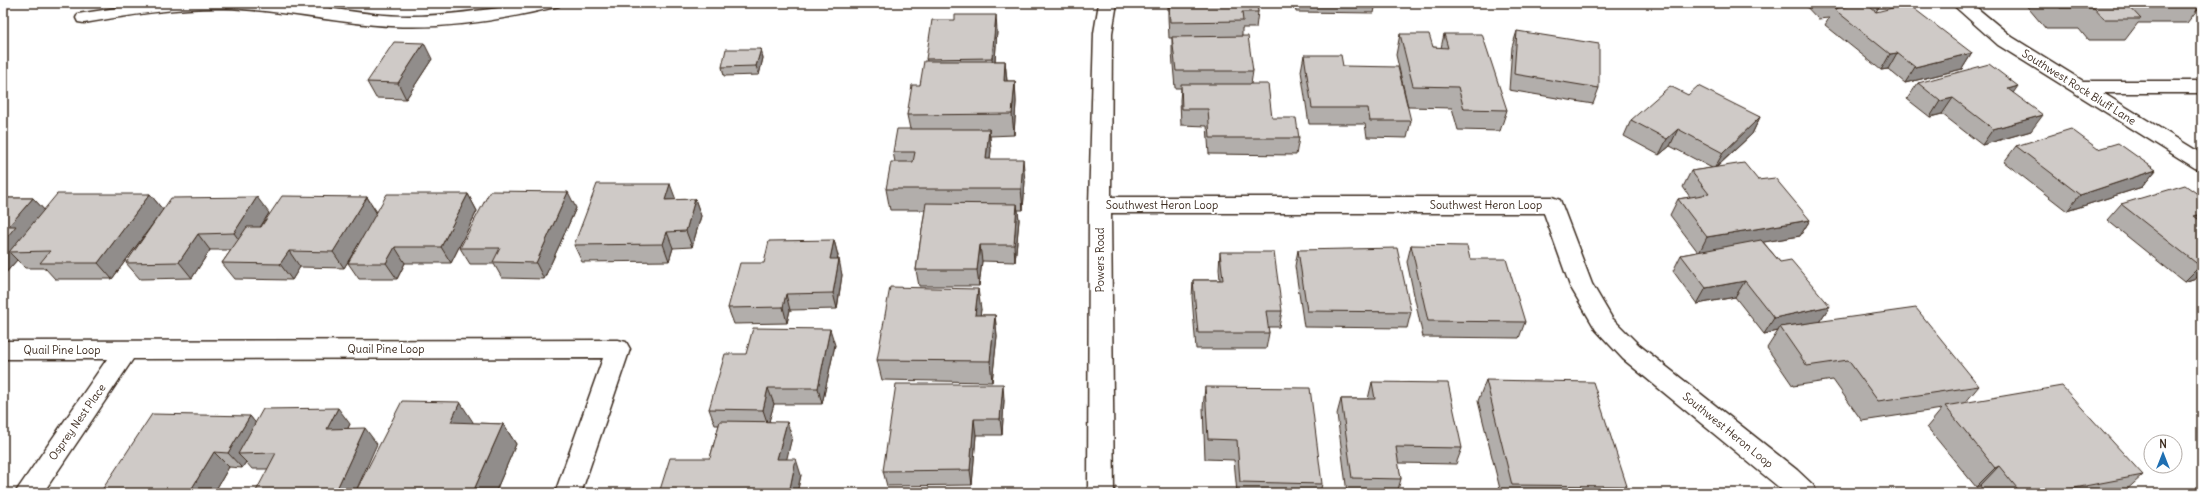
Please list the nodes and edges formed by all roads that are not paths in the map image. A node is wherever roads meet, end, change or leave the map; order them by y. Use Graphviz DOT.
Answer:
graph roads {
  1 [pos="553,3"];
  2 [pos="1107,3"];
  3 [pos="1960,3"];
  4 [pos="84,18"];
  5 [pos="2079,87"];
  6 [pos="2202,88"];
  7 [pos="2202,163"];
  8 [pos="1100,205"];
  9 [pos="3,350"];
  10 [pos="126,350"];
  11 [pos="28,493"];
  12 [pos="568,493"];
  13 [pos="1101,493"];
  14 [pos="1804,493"];
  1 -- 4 [label="lane"];
  2 -- 8 [label="street, Powers Road"];
  3 -- 5 [label="street, Southwest Rock Bluff Lane"];
  5 -- 6 [label="street"];
  5 -- 7 [label="street, Southwest Rock Bluff Lane"];
  8 -- 13 [label="street, Powers Road"];
  8 -- 14 [label="street, Southwest Heron Loop"];
  9 -- 10 [label="street, Quail Pine Loop"];
  10 -- 11 [label="street, Osprey Nest Place"];
  10 -- 12 [label="street, Quail Pine Loop"];
}
